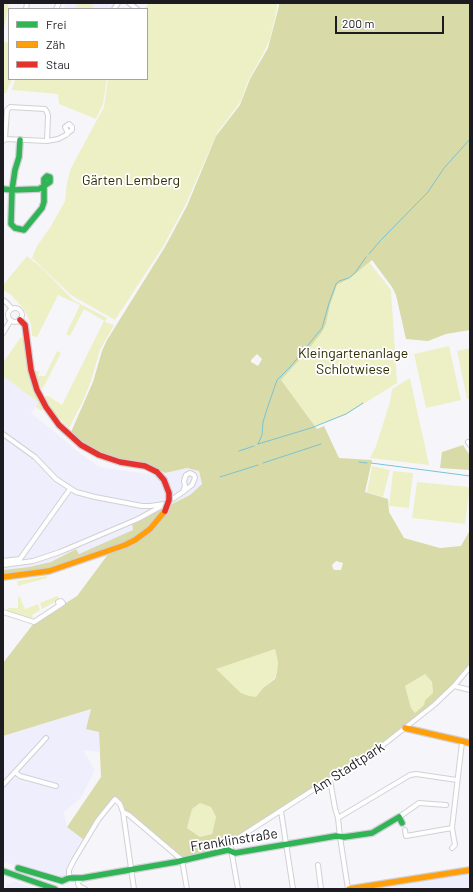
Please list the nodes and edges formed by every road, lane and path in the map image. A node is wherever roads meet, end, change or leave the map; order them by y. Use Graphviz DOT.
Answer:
graph roads {
  1 [pos="68,133"];
  2 [pos="4,140"];
  3 [pos="20,140"];
  4 [pos="47,141"];
  5 [pos="3,189"];
  6 [pos="12,190"];
  7 [pos="3,300"];
  8 [pos="12,309"];
  9 [pos="11,320"];
  10 [pos="20,320"];
  11 [pos="3,332"];
  12 [pos="3,434"];
  13 [pos="70,488"];
  14 [pos="183,492"];
  15 [pos="165,504"];
  16 [pos="3,561"];
  17 [pos="3,565"];
  18 [pos="3,577"];
  19 [pos="59,605"];
  20 [pos="3,612"];
  21 [pos="470,667"];
  22 [pos="454,686"];
  23 [pos="470,690"];
  24 [pos="405,728"];
  25 [pos="46,738"];
  26 [pos="462,742"];
  27 [pos="470,743"];
  28 [pos="15,772"];
  29 [pos="330,780"];
  30 [pos="457,780"];
  31 [pos="3,785"];
  32 [pos="56,786"];
  33 [pos="446,805"];
  34 [pos="281,811"];
  35 [pos="123,812"];
  36 [pos="399,817"];
  37 [pos="338,818"];
  38 [pos="404,827"];
  39 [pos="452,828"];
  40 [pos="340,837"];
  41 [pos="230,843"];
  42 [pos="286,844"];
  43 [pos="452,848"];
  44 [pos="214,853"];
  45 [pos="232,853"];
  46 [pos="182,860"];
  47 [pos="318,865"];
  48 [pos="18,868"];
  49 [pos="131,870"];
  50 [pos="470,870"];
  51 [pos="3,871"];
  52 [pos="69,878"];
  53 [pos="82,878"];
  54 [pos="55,889"];
  55 [pos="85,889"];
  56 [pos="134,889"];
  57 [pos="187,889"];
  58 [pos="238,889"];
  59 [pos="293,889"];
  60 [pos="321,889"];
  61 [pos="349,889"];
  1 -- 4 [label="street"];
  2 -- 3 [label="street"];
  2 -- 4 [label="street"];
  3 -- 4 [label="street"];
  3 -- 6 [label="street"];
  5 -- 6 [label="street"];
  6 -- 6 [label="street"];
  7 -- 8 [label="street"];
  8 -- 9 [label="street"];
  8 -- 10 [label="street"];
  9 -- 10 [label="street"];
  9 -- 11 [label="street"];
  10 -- 18 [label="street, bridge"];
  12 -- 13 [label="street"];
  13 -- 15 [label="street"];
  13 -- 16 [label="street"];
  14 -- 14 [label="street"];
  14 -- 15 [label="street"];
  15 -- 17 [label="street"];
  19 -- 20 [label="street"];
  21 -- 22 [label="street, Am Stadtpark"];
  22 -- 23 [label="street"];
  22 -- 24 [label="street, Am Stadtpark"];
  24 -- 26 [label="street"];
  24 -- 29 [label="street, Am Stadtpark"];
  25 -- 28 [label="street"];
  26 -- 27 [label="street"];
  26 -- 30 [label="street"];
  28 -- 31 [label="street"];
  28 -- 32 [label="street"];
  29 -- 34 [label="street, Am Stadtpark"];
  29 -- 37 [label="street"];
  30 -- 37 [label="street"];
  30 -- 39 [label="street"];
  33 -- 36 [label="street, Franklinstraße"];
  34 -- 41 [label="street, Am Stadtpark"];
  34 -- 42 [label="street"];
  35 -- 46 [label="street"];
  35 -- 49 [label="street"];
  35 -- 52 [label="street"];
  36 -- 38 [label="street"];
  36 -- 40 [label="street, Franklinstraße"];
  37 -- 40 [label="street"];
  38 -- 39 [label="street"];
  39 -- 43 [label="street"];
  40 -- 42 [label="street, Franklinstraße"];
  40 -- 61 [label="street"];
  41 -- 44 [label="street, Am Stadtpark"];
  41 -- 45 [label="street"];
  42 -- 45 [label="street, Franklinstraße"];
  42 -- 59 [label="street"];
  44 -- 45 [label="street, Franklinstraße"];
  44 -- 46 [label="street, Franklinstraße"];
  45 -- 58 [label="street"];
  46 -- 49 [label="street, Franklinstraße"];
  46 -- 57 [label="street"];
  47 -- 60 [label="street"];
  48 -- 52 [label="street, Franklinstraße"];
  49 -- 53 [label="street, Franklinstraße"];
  49 -- 56 [label="street"];
  50 -- 61 [label="street"];
  51 -- 54 [label="street"];
  52 -- 53 [label="street, Franklinstraße"];
  53 -- 55 [label="street"];
}
